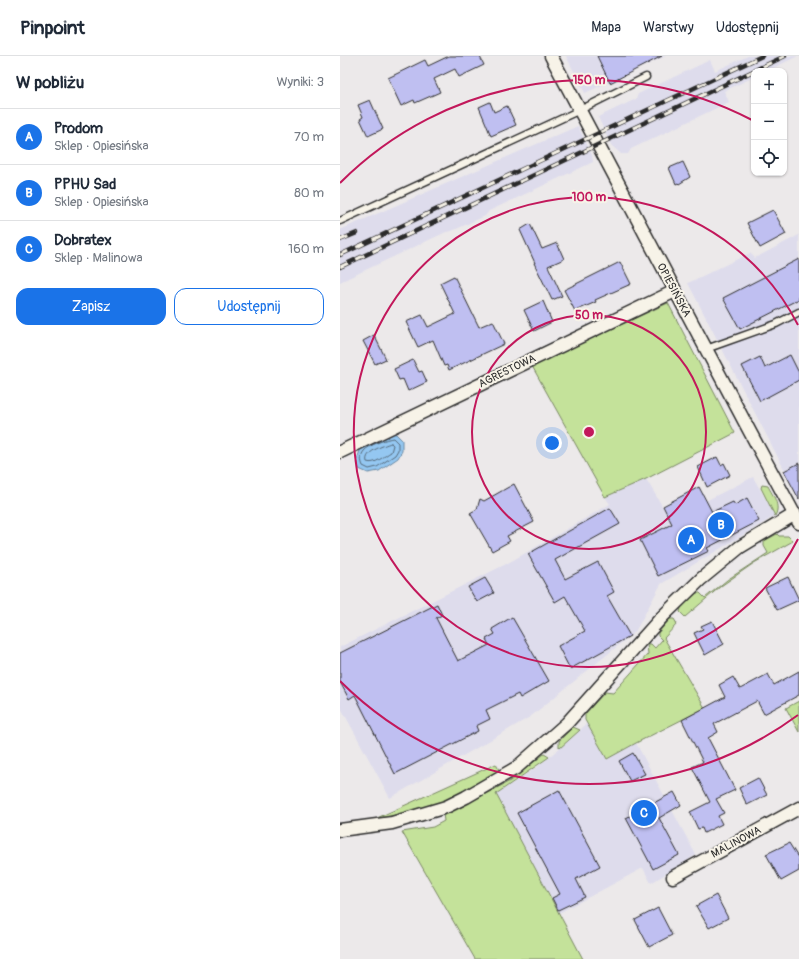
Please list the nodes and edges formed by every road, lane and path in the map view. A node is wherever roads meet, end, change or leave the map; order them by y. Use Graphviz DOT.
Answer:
graph roads {
  1 [pos="551,56"];
  2 [pos="646,77"];
  3 [pos="580,110"];
  4 [pos="340,221"];
  5 [pos="675,291"];
  6 [pos="799,312"];
  7 [pos="706,349"];
  8 [pos="340,452"];
  9 [pos="797,518"];
  10 [pos="799,808"];
  11 [pos="340,830"];
  12 [pos="673,876"];
  1 -- 3 [label="street, OPIESIŃSKA"];
  2 -- 3 [label="lane"];
  3 -- 4 [label="lane"];
  3 -- 5 [label="street, OPIESIŃSKA"];
  5 -- 7 [label="street, OPIESIŃSKA"];
  5 -- 8 [label="street, AGRESTOWA"];
  6 -- 7 [label="lane"];
  7 -- 9 [label="street, OPIESIŃSKA"];
  9 -- 11 [label="street"];
  10 -- 12 [label="street, MALINOWA"];
}
